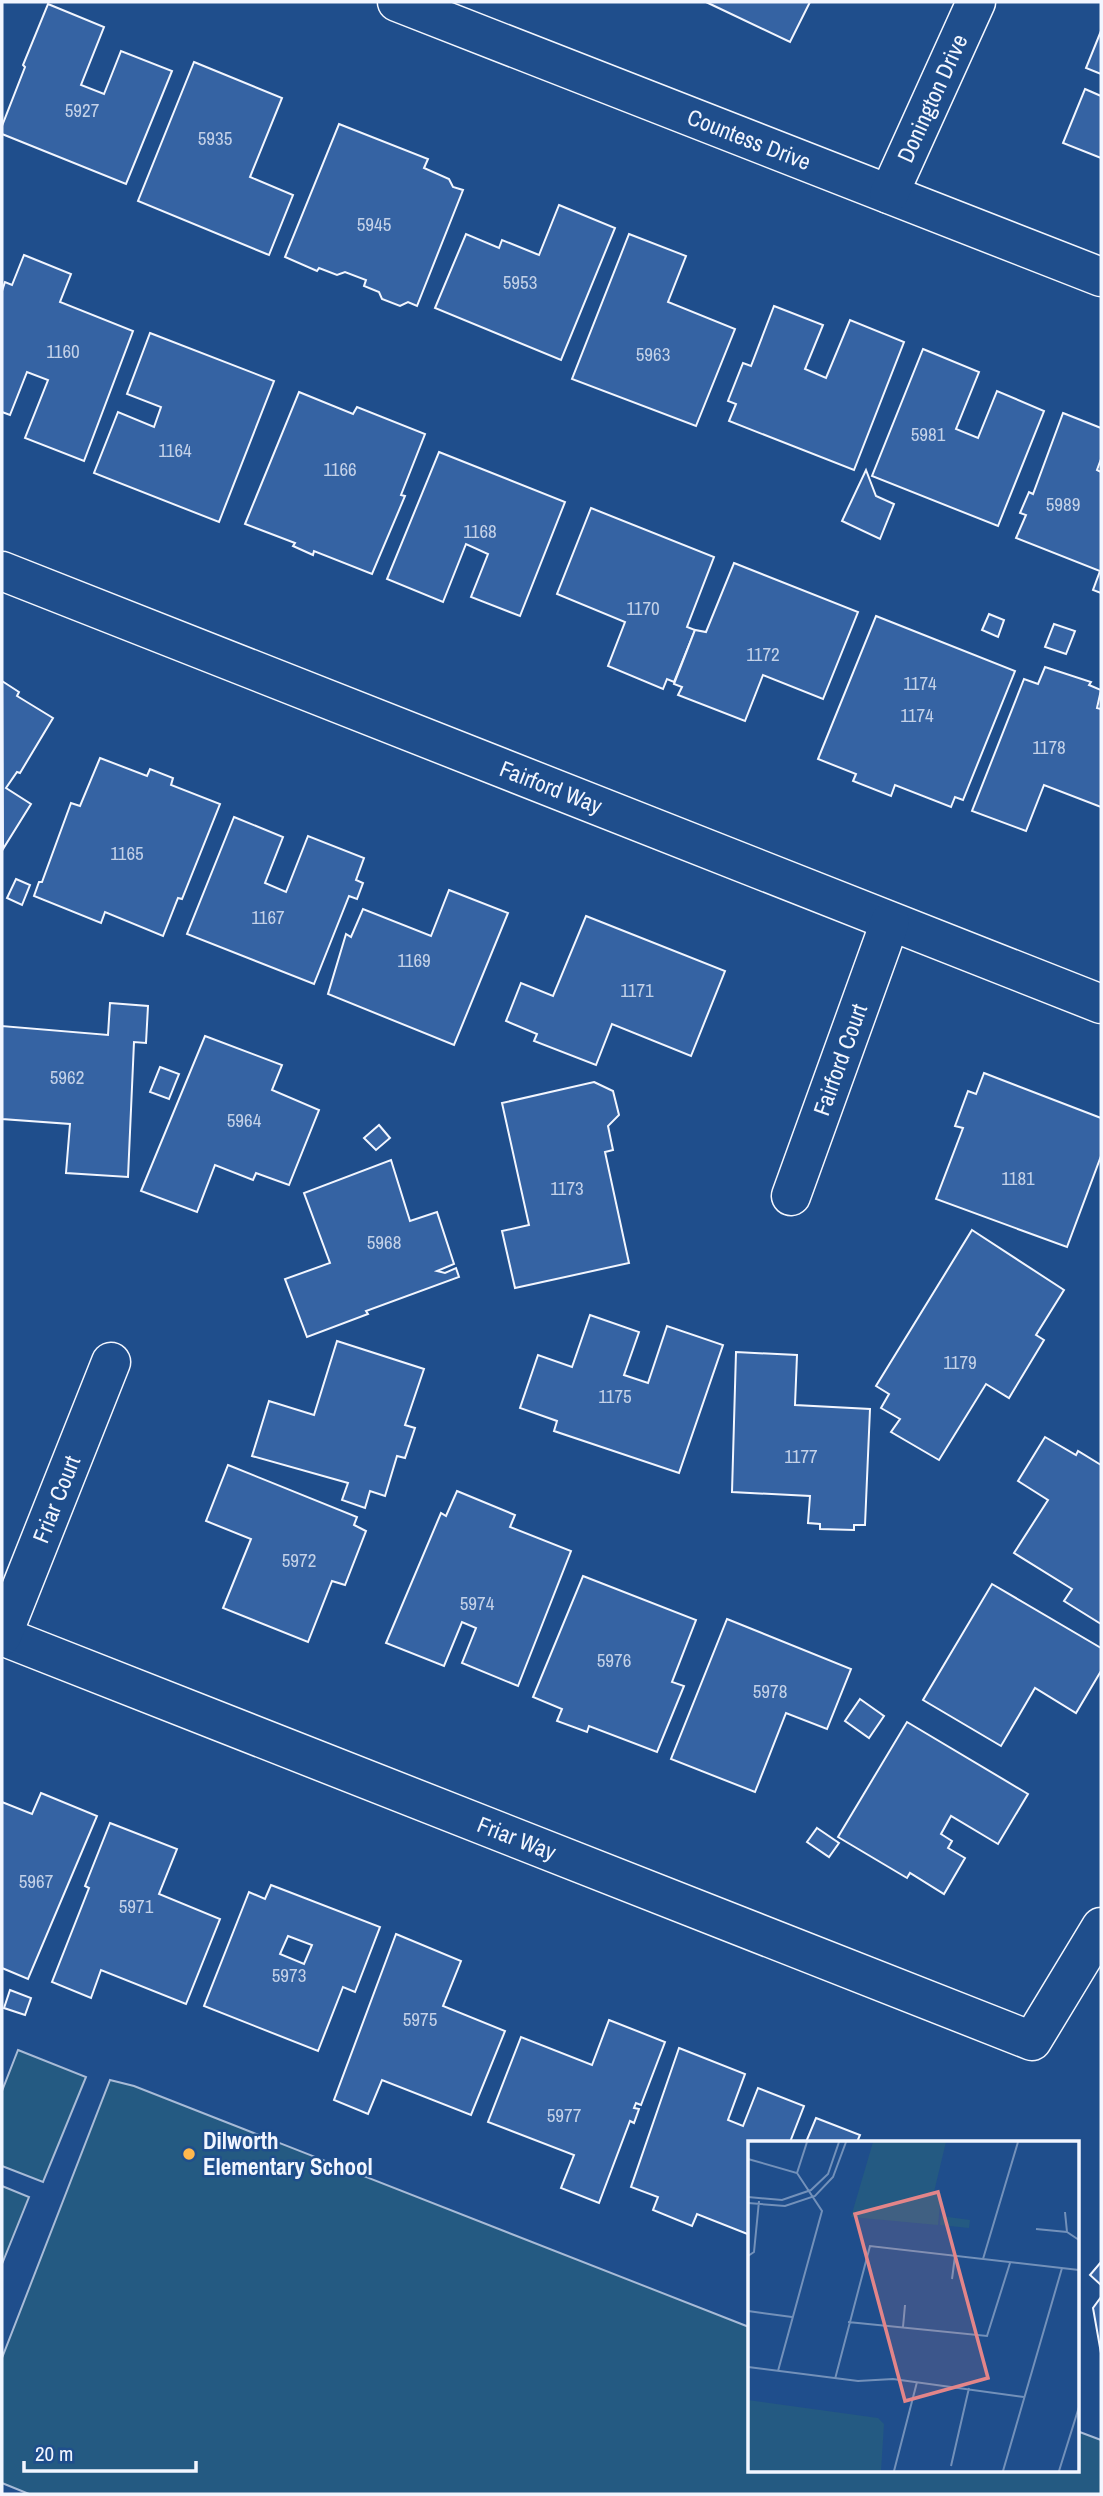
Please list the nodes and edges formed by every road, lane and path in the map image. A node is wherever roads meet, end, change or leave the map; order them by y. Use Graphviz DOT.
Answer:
graph roads {
  1 [pos="397,2"];
  2 [pos="976,2"];
  3 [pos="889,194"];
  4 [pos="1101,277"];
  5 [pos="2,571"];
  6 [pos="890,922"];
  7 [pos="1101,1004"];
  8 [pos="791,1196"];
  9 [pos="111,1362"];
  10 [pos="2,1636"];
  11 [pos="1101,1927"];
  1 -- 3 [label="street, Countess Drive"];
  2 -- 3 [label="street, Donington Drive"];
  3 -- 4 [label="street, Countess Drive"];
  5 -- 6 [label="street, Fairford Way"];
  6 -- 7 [label="street, Fairford Way"];
  6 -- 8 [label="street, Fairford Court"];
  9 -- 10 [label="street, Friar Court"];
  10 -- 11 [label="street, Friar Way"];
}
